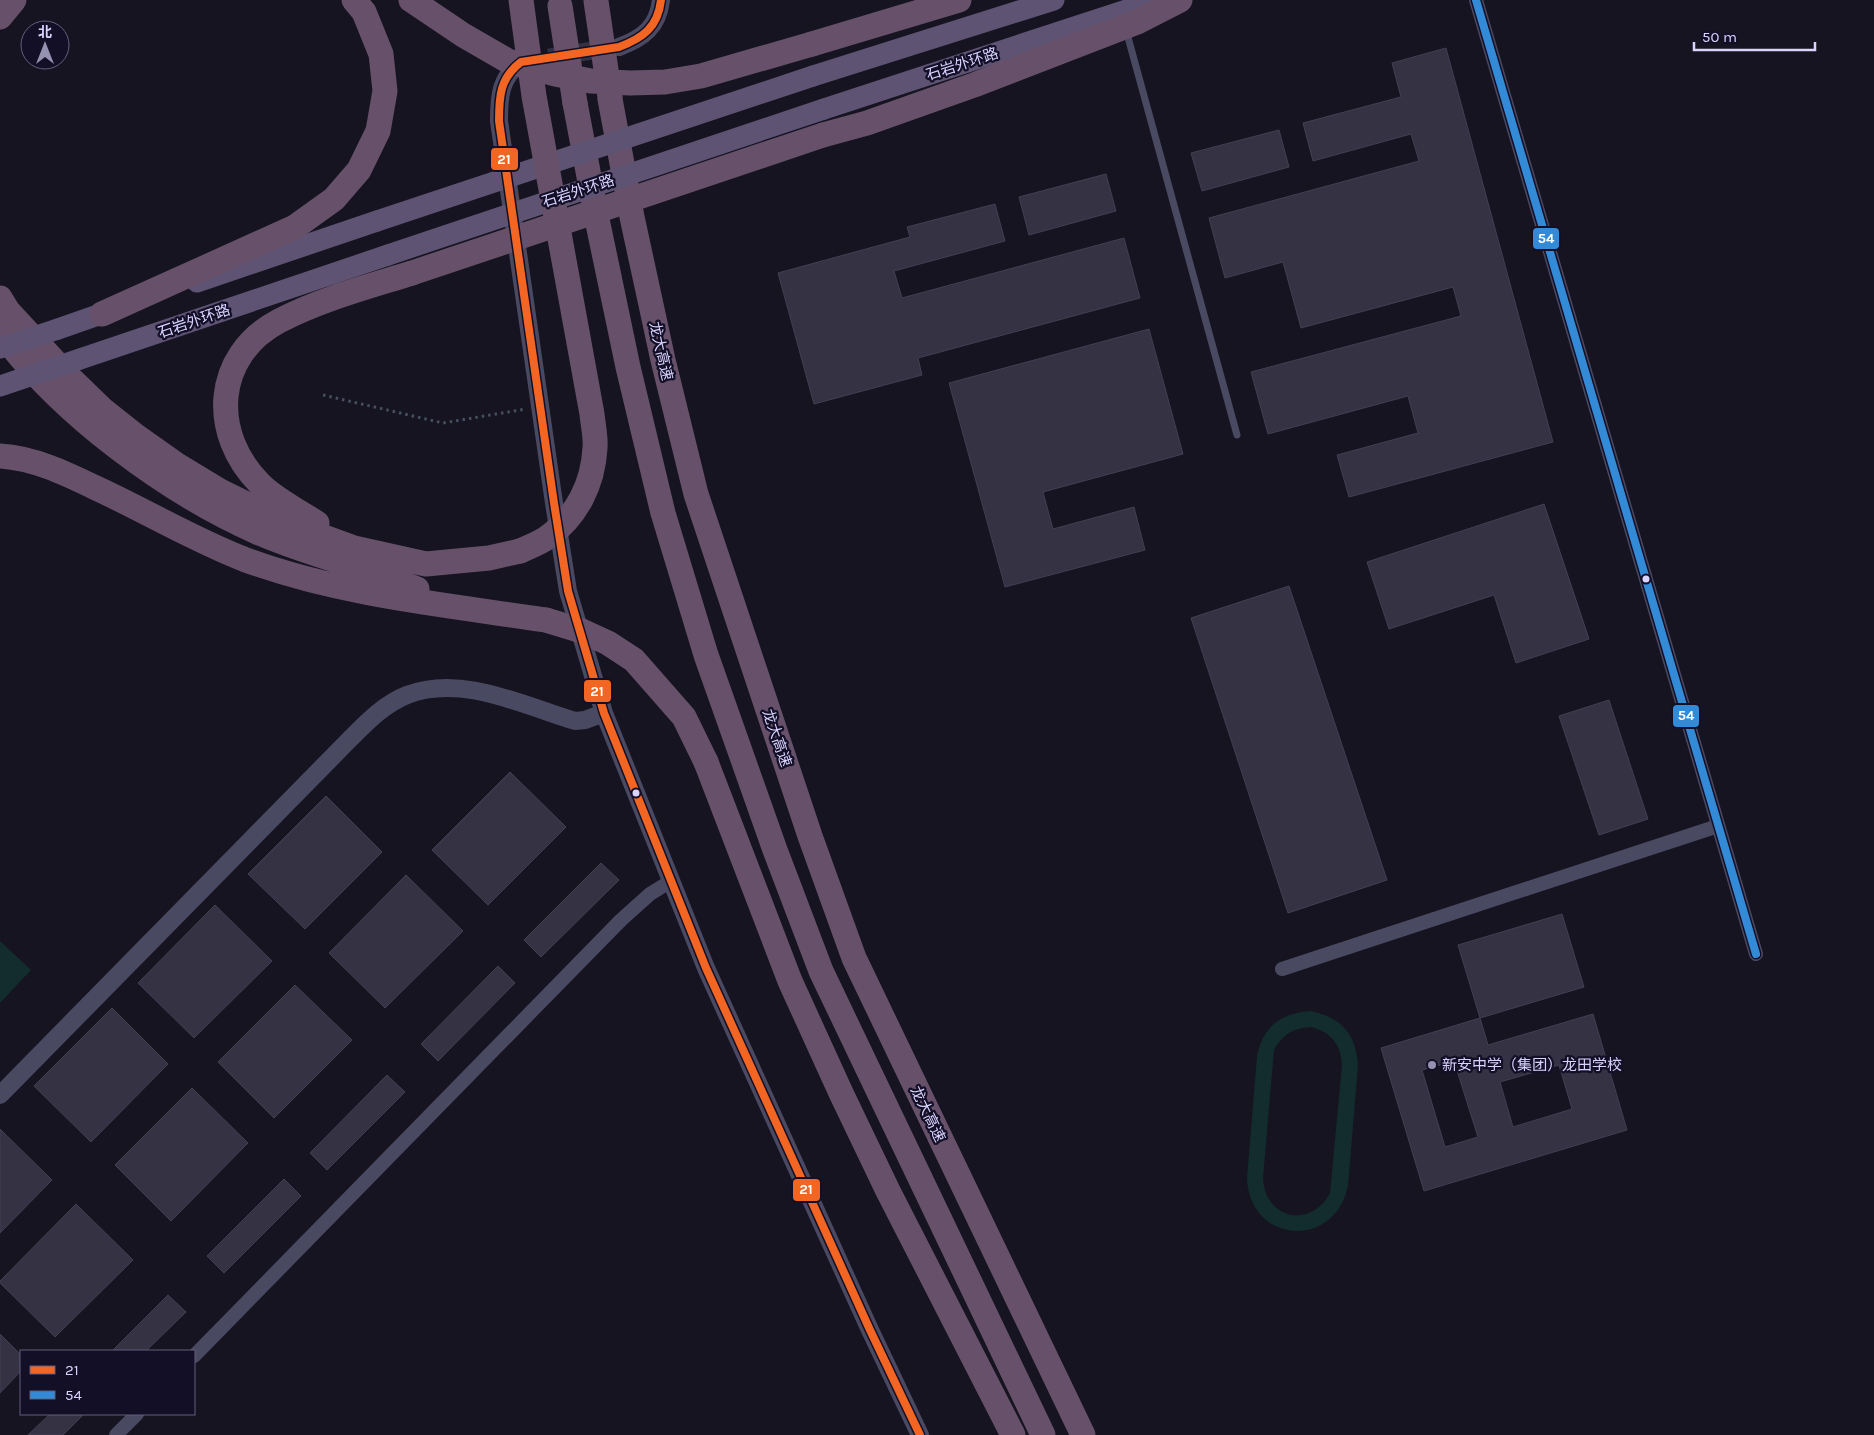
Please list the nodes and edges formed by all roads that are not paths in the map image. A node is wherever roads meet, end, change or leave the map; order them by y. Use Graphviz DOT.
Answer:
graph roads {
  1 [pos="14,0"];
  2 [pos="354,0"];
  3 [pos="411,0"];
  4 [pos="521,0"];
  5 [pos="596,0"];
  6 [pos="661,0"];
  7 [pos="959,0"];
  8 [pos="1054,0"];
  9 [pos="1157,0"];
  10 [pos="1180,0"];
  11 [pos="1476,0"];
  12 [pos="559,3"];
  13 [pos="0,17"];
  14 [pos="1125,27"];
  15 [pos="619,47"];
  16 [pos="521,62"];
  17 [pos="0,298"];
  18 [pos="102,314"];
  19 [pos="0,331"];
  20 [pos="0,348"];
  21 [pos="0,386"];
  22 [pos="1237,435"];
  23 [pos="0,456"];
  24 [pos="354,548"];
  25 [pos="468,608"];
  26 [pos="604,713"];
  27 [pos="1718,826"];
  28 [pos="671,881"];
  29 [pos="1756,954"];
  30 [pos="1282,969"];
  31 [pos="0,1095"];
  32 [pos="195,1355"];
  33 [pos="136,1415"];
  34 [pos="116,1435"];
  35 [pos="920,1435"];
  36 [pos="1013,1435"];
  37 [pos="1043,1435"];
  38 [pos="1083,1435"];
  1 -- 13 [label="highway"];
  2 -- 18 [label="highway"];
  3 -- 7 [label="highway, bridge"];
  4 -- 24 [label="highway, bridge"];
  5 -- 38 [label="highway, 龙大高速, bridge"];
  6 -- 15 [label="street"];
  8 -- 18 [label="main road, bridge"];
  9 -- 21 [label="main road, 石岩外环路, bridge"];
  10 -- 14 [label="highway"];
  11 -- 27 [label="street"];
  12 -- 37 [label="highway, bridge"];
  14 -- 22 [label="lane"];
  14 -- 24 [label="highway, bridge"];
  16 -- 26 [label="street"];
  17 -- 24 [label="highway"];
  18 -- 20 [label="main road, bridge"];
  19 -- 25 [label="highway"];
  23 -- 25 [label="highway"];
  25 -- 36 [label="highway, bridge"];
  26 -- 28 [label="street"];
  26 -- 31 [label="street"];
  27 -- 29 [label="street"];
  27 -- 30 [label="street"];
  28 -- 32 [label="street"];
  28 -- 35 [label="street"];
  33 -- 34 [label="street"];
}
